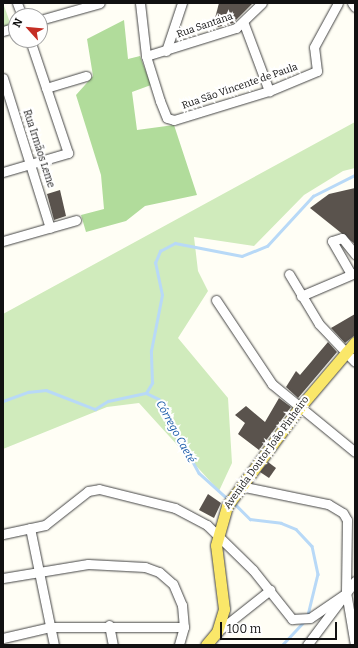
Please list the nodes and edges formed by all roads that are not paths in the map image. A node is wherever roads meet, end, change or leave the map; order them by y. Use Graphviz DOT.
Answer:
graph roads {
  1 [pos="100,3"];
  2 [pos="140,3"];
  3 [pos="182,3"];
  4 [pos="262,3"];
  5 [pos="338,3"];
  6 [pos="352,3"];
  7 [pos="355,7"];
  8 [pos="48,18"];
  9 [pos="244,24"];
  10 [pos="33,48"];
  11 [pos="166,51"];
  12 [pos="146,56"];
  13 [pos="86,76"];
  14 [pos="3,78"];
  15 [pos="46,88"];
  16 [pos="269,91"];
  17 [pos="6,100"];
  18 [pos="32,164"];
  19 [pos="3,172"];
  20 [pos="76,220"];
  21 [pos="50,228"];
  22 [pos="3,241"];
  23 [pos="355,254"];
  24 [pos="352,269"];
  25 [pos="289,274"];
  26 [pos="301,296"];
  27 [pos="216,300"];
  28 [pos="355,342"];
  29 [pos="344,353"];
  30 [pos="355,362"];
  31 [pos="299,408"];
  32 [pos="355,452"];
  33 [pos="239,487"];
  34 [pos="30,528"];
  35 [pos="3,534"];
  36 [pos="216,534"];
  37 [pos="37,570"];
  38 [pos="3,578"];
  39 [pos="355,581"];
  40 [pos="270,590"];
  41 [pos="346,593"];
  42 [pos="108,625"];
  43 [pos="50,627"];
  44 [pos="184,628"];
  45 [pos="217,632"];
  46 [pos="3,638"];
  47 [pos="54,645"];
  48 [pos="113,645"];
  49 [pos="179,645"];
  50 [pos="206,645"];
  51 [pos="307,645"];
  52 [pos="355,645"];
  1 -- 8 [label="street"];
  2 -- 12 [label="street"];
  3 -- 11 [label="street"];
  4 -- 9 [label="street, Rua Santana"];
  5 -- 16 [label="street, Rua São Vincente de Paula"];
  6 -- 7 [label="street"];
  9 -- 11 [label="street, Rua Santana"];
  9 -- 16 [label="street"];
  10 -- 15 [label="street"];
  11 -- 12 [label="street, Rua Santana"];
  12 -- 16 [label="street, Rua São Vincente de Paula"];
  13 -- 15 [label="street"];
  14 -- 17 [label="street, Rua Irmãos Leme"];
  15 -- 18 [label="street"];
  17 -- 18 [label="street, Rua Irmãos Leme"];
  18 -- 19 [label="street"];
  18 -- 21 [label="street, Rua Irmãos Leme"];
  20 -- 21 [label="street"];
  21 -- 22 [label="street"];
  23 -- 24 [label="street"];
  24 -- 26 [label="street"];
  25 -- 26 [label="street"];
  26 -- 29 [label="street"];
  27 -- 31 [label="street"];
  28 -- 29 [label="main road, Avenida Doutor João Pinheiro"];
  29 -- 30 [label="street"];
  29 -- 31 [label="main road, Avenida Doutor João Pinheiro"];
  31 -- 32 [label="street"];
  31 -- 33 [label="main road, Avenida Doutor João Pinheiro"];
  33 -- 36 [label="main road, Avenida Doutor João Pinheiro"];
  33 -- 41 [label="street"];
  34 -- 35 [label="street"];
  34 -- 36 [label="street"];
  34 -- 37 [label="street"];
  36 -- 40 [label="street"];
  36 -- 45 [label="main road, Avenida Doutor João Pinheiro"];
  37 -- 38 [label="street"];
  37 -- 43 [label="street"];
  37 -- 44 [label="street"];
  39 -- 41 [label="street"];
  40 -- 41 [label="street"];
  40 -- 45 [label="street"];
  41 -- 51 [label="street"];
  41 -- 52 [label="street"];
  42 -- 43 [label="street"];
  42 -- 44 [label="street"];
  42 -- 48 [label="street"];
  43 -- 46 [label="street"];
  43 -- 47 [label="street"];
  44 -- 49 [label="street"];
  45 -- 50 [label="main road, Avenida Doutor João Pinheiro"];
}
